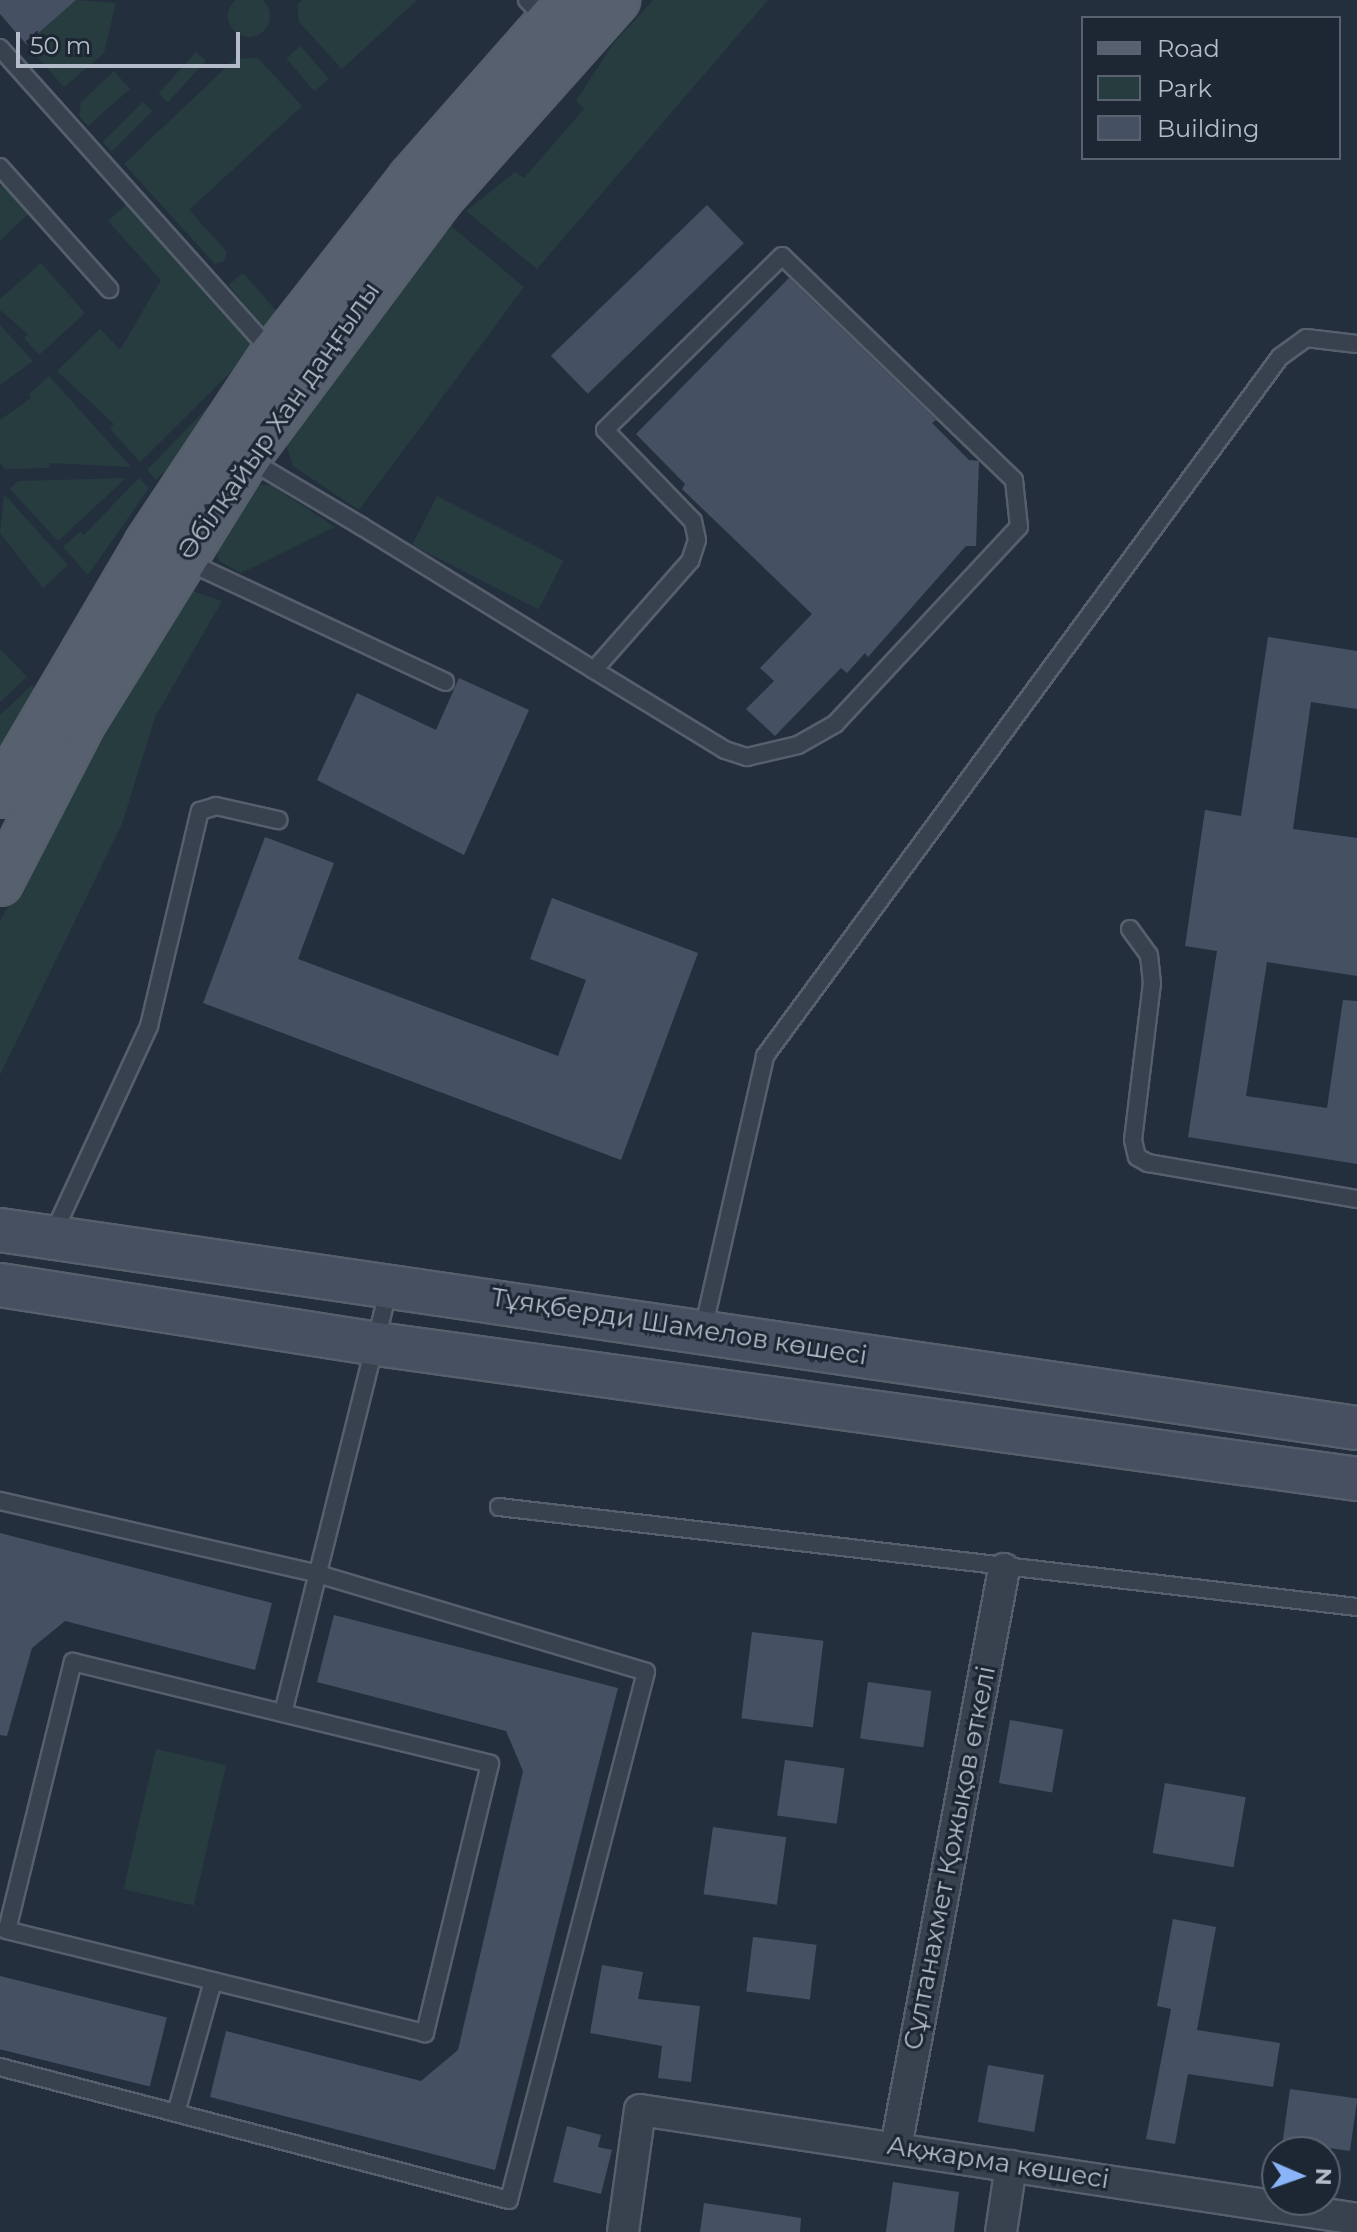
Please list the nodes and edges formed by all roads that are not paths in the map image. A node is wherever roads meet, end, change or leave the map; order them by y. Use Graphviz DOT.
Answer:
graph roads {
  1 [pos="617,0"];
  2 [pos="554,17"];
  3 [pos="0,48"];
  4 [pos="0,167"];
  5 [pos="109,289"];
  6 [pos="1357,344"];
  7 [pos="289,365"];
  8 [pos="247,458"];
  9 [pos="181,559"];
  10 [pos="594,670"];
  11 [pos="445,682"];
  12 [pos="0,795"];
  13 [pos="278,820"];
  14 [pos="0,883"];
  15 [pos="1130,929"];
  16 [pos="1357,1199"];
  17 [pos="0,1230"];
  18 [pos="51,1240"];
  19 [pos="0,1285"];
  20 [pos="389,1285"];
  21 [pos="703,1330"];
  22 [pos="377,1344"];
  23 [pos="1148,1398"];
  24 [pos="1357,1428"];
  25 [pos="1139,1451"];
  26 [pos="1357,1479"];
  27 [pos="0,1501"];
  28 [pos="499,1507"];
  29 [pos="1004,1569"];
  30 [pos="318,1574"];
  31 [pos="1357,1607"];
  32 [pos="283,1713"];
  33 [pos="213,1981"];
  34 [pos="0,2067"];
  35 [pos="176,2113"];
  36 [pos="896,2147"];
  37 [pos="1011,2166"];
  38 [pos="1357,2219"];
  39 [pos="623,2232"];
  40 [pos="1001,2232"];
  1 -- 2 [label="main road, Әбілқайыр Хан даңғылы"];
  2 -- 7 [label="main road, Әбілқайыр Хан даңғылы"];
  3 -- 7 [label="lane"];
  4 -- 5 [label="lane"];
  6 -- 21 [label="lane"];
  7 -- 8 [label="main road, Әбілқайыр Хан даңғылы"];
  7 -- 12 [label="main road, Әбілқайыр Хан даңғылы"];
  8 -- 9 [label="main road, Әбілқайыр Хан даңғылы"];
  8 -- 10 [label="lane"];
  9 -- 11 [label="lane"];
  9 -- 14 [label="main road, Әбілқайыр Хан даңғылы"];
  10 -- 10 [label="lane"];
  13 -- 18 [label="lane"];
  15 -- 16 [label="lane"];
  17 -- 18 [label="street, Тұяқберди Шамелов көшесі"];
  18 -- 20 [label="street, Тұяқберди Шамелов көшесі"];
  19 -- 22 [label="street"];
  20 -- 21 [label="street, Тұяқберди Шамелов көшесі"];
  20 -- 22 [label="lane"];
  21 -- 23 [label="street, Тұяқберди Шамелов көшесі"];
  22 -- 25 [label="street"];
  22 -- 30 [label="lane"];
  23 -- 24 [label="street, Тұяқберди Шамелов көшесі"];
  23 -- 25 [label="street"];
  25 -- 26 [label="street"];
  27 -- 30 [label="lane"];
  28 -- 29 [label="lane"];
  29 -- 31 [label="lane"];
  29 -- 36 [label="street, Сұлтанахмет Қожықов өткелі"];
  30 -- 32 [label="lane"];
  30 -- 35 [label="lane"];
  32 -- 33 [label="lane"];
  32 -- 33 [label="lane"];
  33 -- 35 [label="lane"];
  34 -- 35 [label="lane"];
  36 -- 37 [label="street, Ақжарма көшесі"];
  36 -- 39 [label="street, Ақжарма көшесі"];
  37 -- 38 [label="street, Ақжарма көшесі"];
  37 -- 40 [label="street"];
}
